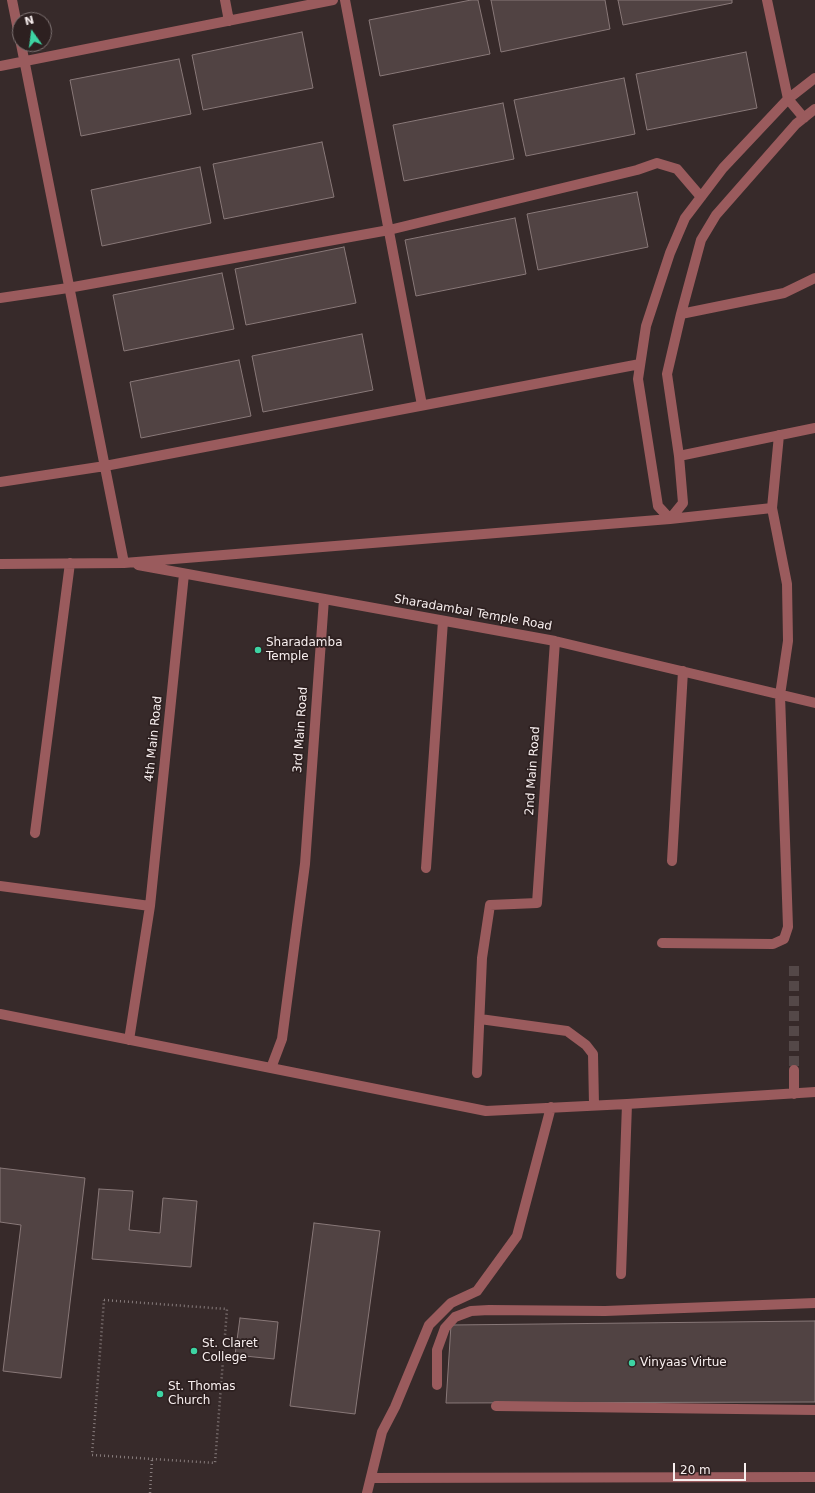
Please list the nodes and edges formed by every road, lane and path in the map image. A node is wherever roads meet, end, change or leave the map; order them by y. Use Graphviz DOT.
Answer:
graph roads {
  1 [pos="12,0"];
  2 [pos="225,0"];
  3 [pos="333,0"];
  4 [pos="345,0"];
  5 [pos="767,0"];
  6 [pos="14,12"];
  7 [pos="229,21"];
  8 [pos="22,52"];
  9 [pos="24,62"];
  10 [pos="0,66"];
  11 [pos="815,78"];
  12 [pos="788,99"];
  13 [pos="815,109"];
  14 [pos="804,118"];
  15 [pos="701,197"];
  16 [pos="388,230"];
  17 [pos="815,278"];
  18 [pos="68,288"];
  19 [pos="0,298"];
  20 [pos="681,314"];
  21 [pos="640,364"];
  22 [pos="422,405"];
  23 [pos="815,428"];
  24 [pos="779,435"];
  25 [pos="679,456"];
  26 [pos="105,466"];
  27 [pos="0,482"];
  28 [pos="772,508"];
  29 [pos="670,519"];
  30 [pos="70,563"];
  31 [pos="124,563"];
  32 [pos="0,564"];
  33 [pos="184,574"];
  34 [pos="324,599"];
  35 [pos="443,620"];
  36 [pos="555,641"];
  37 [pos="683,671"];
  38 [pos="780,695"];
  39 [pos="815,703"];
  40 [pos="35,833"];
  41 [pos="672,861"];
  42 [pos="426,868"];
  43 [pos="0,886"];
  44 [pos="150,906"];
  45 [pos="662,942"];
  46 [pos="0,1014"];
  47 [pos="480,1019"];
  48 [pos="129,1040"];
  49 [pos="271,1068"];
  50 [pos="794,1070"];
  51 [pos="477,1073"];
  52 [pos="815,1092"];
  53 [pos="794,1094"];
  54 [pos="628,1104"];
  55 [pos="594,1105"];
  56 [pos="551,1107"];
  57 [pos="621,1274"];
  58 [pos="815,1303"];
  59 [pos="437,1385"];
  60 [pos="496,1406"];
  61 [pos="815,1410"];
  62 [pos="152,1459"];
  63 [pos="815,1477"];
  64 [pos="371,1478"];
  65 [pos="150,1493"];
  66 [pos="367,1493"];
  1 -- 6 [label="street"];
  2 -- 7 [label="street"];
  3 -- 7 [label="street"];
  4 -- 16 [label="street"];
  5 -- 12 [label="street"];
  7 -- 9 [label="street"];
  8 -- 9 [label="street"];
  9 -- 10 [label="street"];
  9 -- 18 [label="street"];
  11 -- 12 [label="street"];
  12 -- 14 [label="street"];
  12 -- 15 [label="street"];
  13 -- 14 [label="street"];
  14 -- 20 [label="street"];
  15 -- 16 [label="street"];
  15 -- 21 [label="street"];
  16 -- 18 [label="street"];
  16 -- 22 [label="street"];
  17 -- 20 [label="street"];
  18 -- 19 [label="street"];
  18 -- 26 [label="street"];
  20 -- 25 [label="street"];
  21 -- 22 [label="street"];
  21 -- 29 [label="street"];
  22 -- 26 [label="street"];
  23 -- 24 [label="street"];
  24 -- 25 [label="street"];
  24 -- 28 [label="street"];
  25 -- 29 [label="street"];
  26 -- 27 [label="street"];
  26 -- 31 [label="street"];
  28 -- 29 [label="street"];
  28 -- 38 [label="street"];
  29 -- 31 [label="street"];
  30 -- 31 [label="street"];
  30 -- 32 [label="street"];
  30 -- 40 [label="street"];
  31 -- 33 [label="street, Sharadambal Temple Road"];
  33 -- 34 [label="street, Sharadambal Temple Road"];
  33 -- 44 [label="street, 4th Main Road"];
  34 -- 35 [label="street, Sharadambal Temple Road"];
  34 -- 49 [label="street, 3rd Main Road"];
  35 -- 36 [label="street, Sharadambal Temple Road"];
  35 -- 42 [label="street"];
  36 -- 37 [label="street, Sharadambal Temple Road"];
  36 -- 47 [label="street, 2nd Main Road"];
  37 -- 38 [label="street, Sharadambal Temple Road"];
  37 -- 41 [label="street"];
  38 -- 39 [label="street, Sharadambal Temple Road"];
  38 -- 45 [label="street"];
  43 -- 44 [label="street"];
  44 -- 48 [label="street, 4th Main Road"];
  46 -- 48 [label="street"];
  47 -- 51 [label="street"];
  47 -- 55 [label="street"];
  48 -- 49 [label="street"];
  49 -- 56 [label="street"];
  50 -- 53 [label="street"];
  52 -- 53 [label="street"];
  53 -- 54 [label="street"];
  54 -- 55 [label="street"];
  54 -- 57 [label="street"];
  55 -- 56 [label="street"];
  56 -- 64 [label="street"];
  58 -- 59 [label="street"];
  60 -- 61 [label="street"];
  62 -- 62 [label="path"];
  62 -- 65 [label="path"];
  63 -- 64 [label="street"];
  64 -- 66 [label="street"];
}
